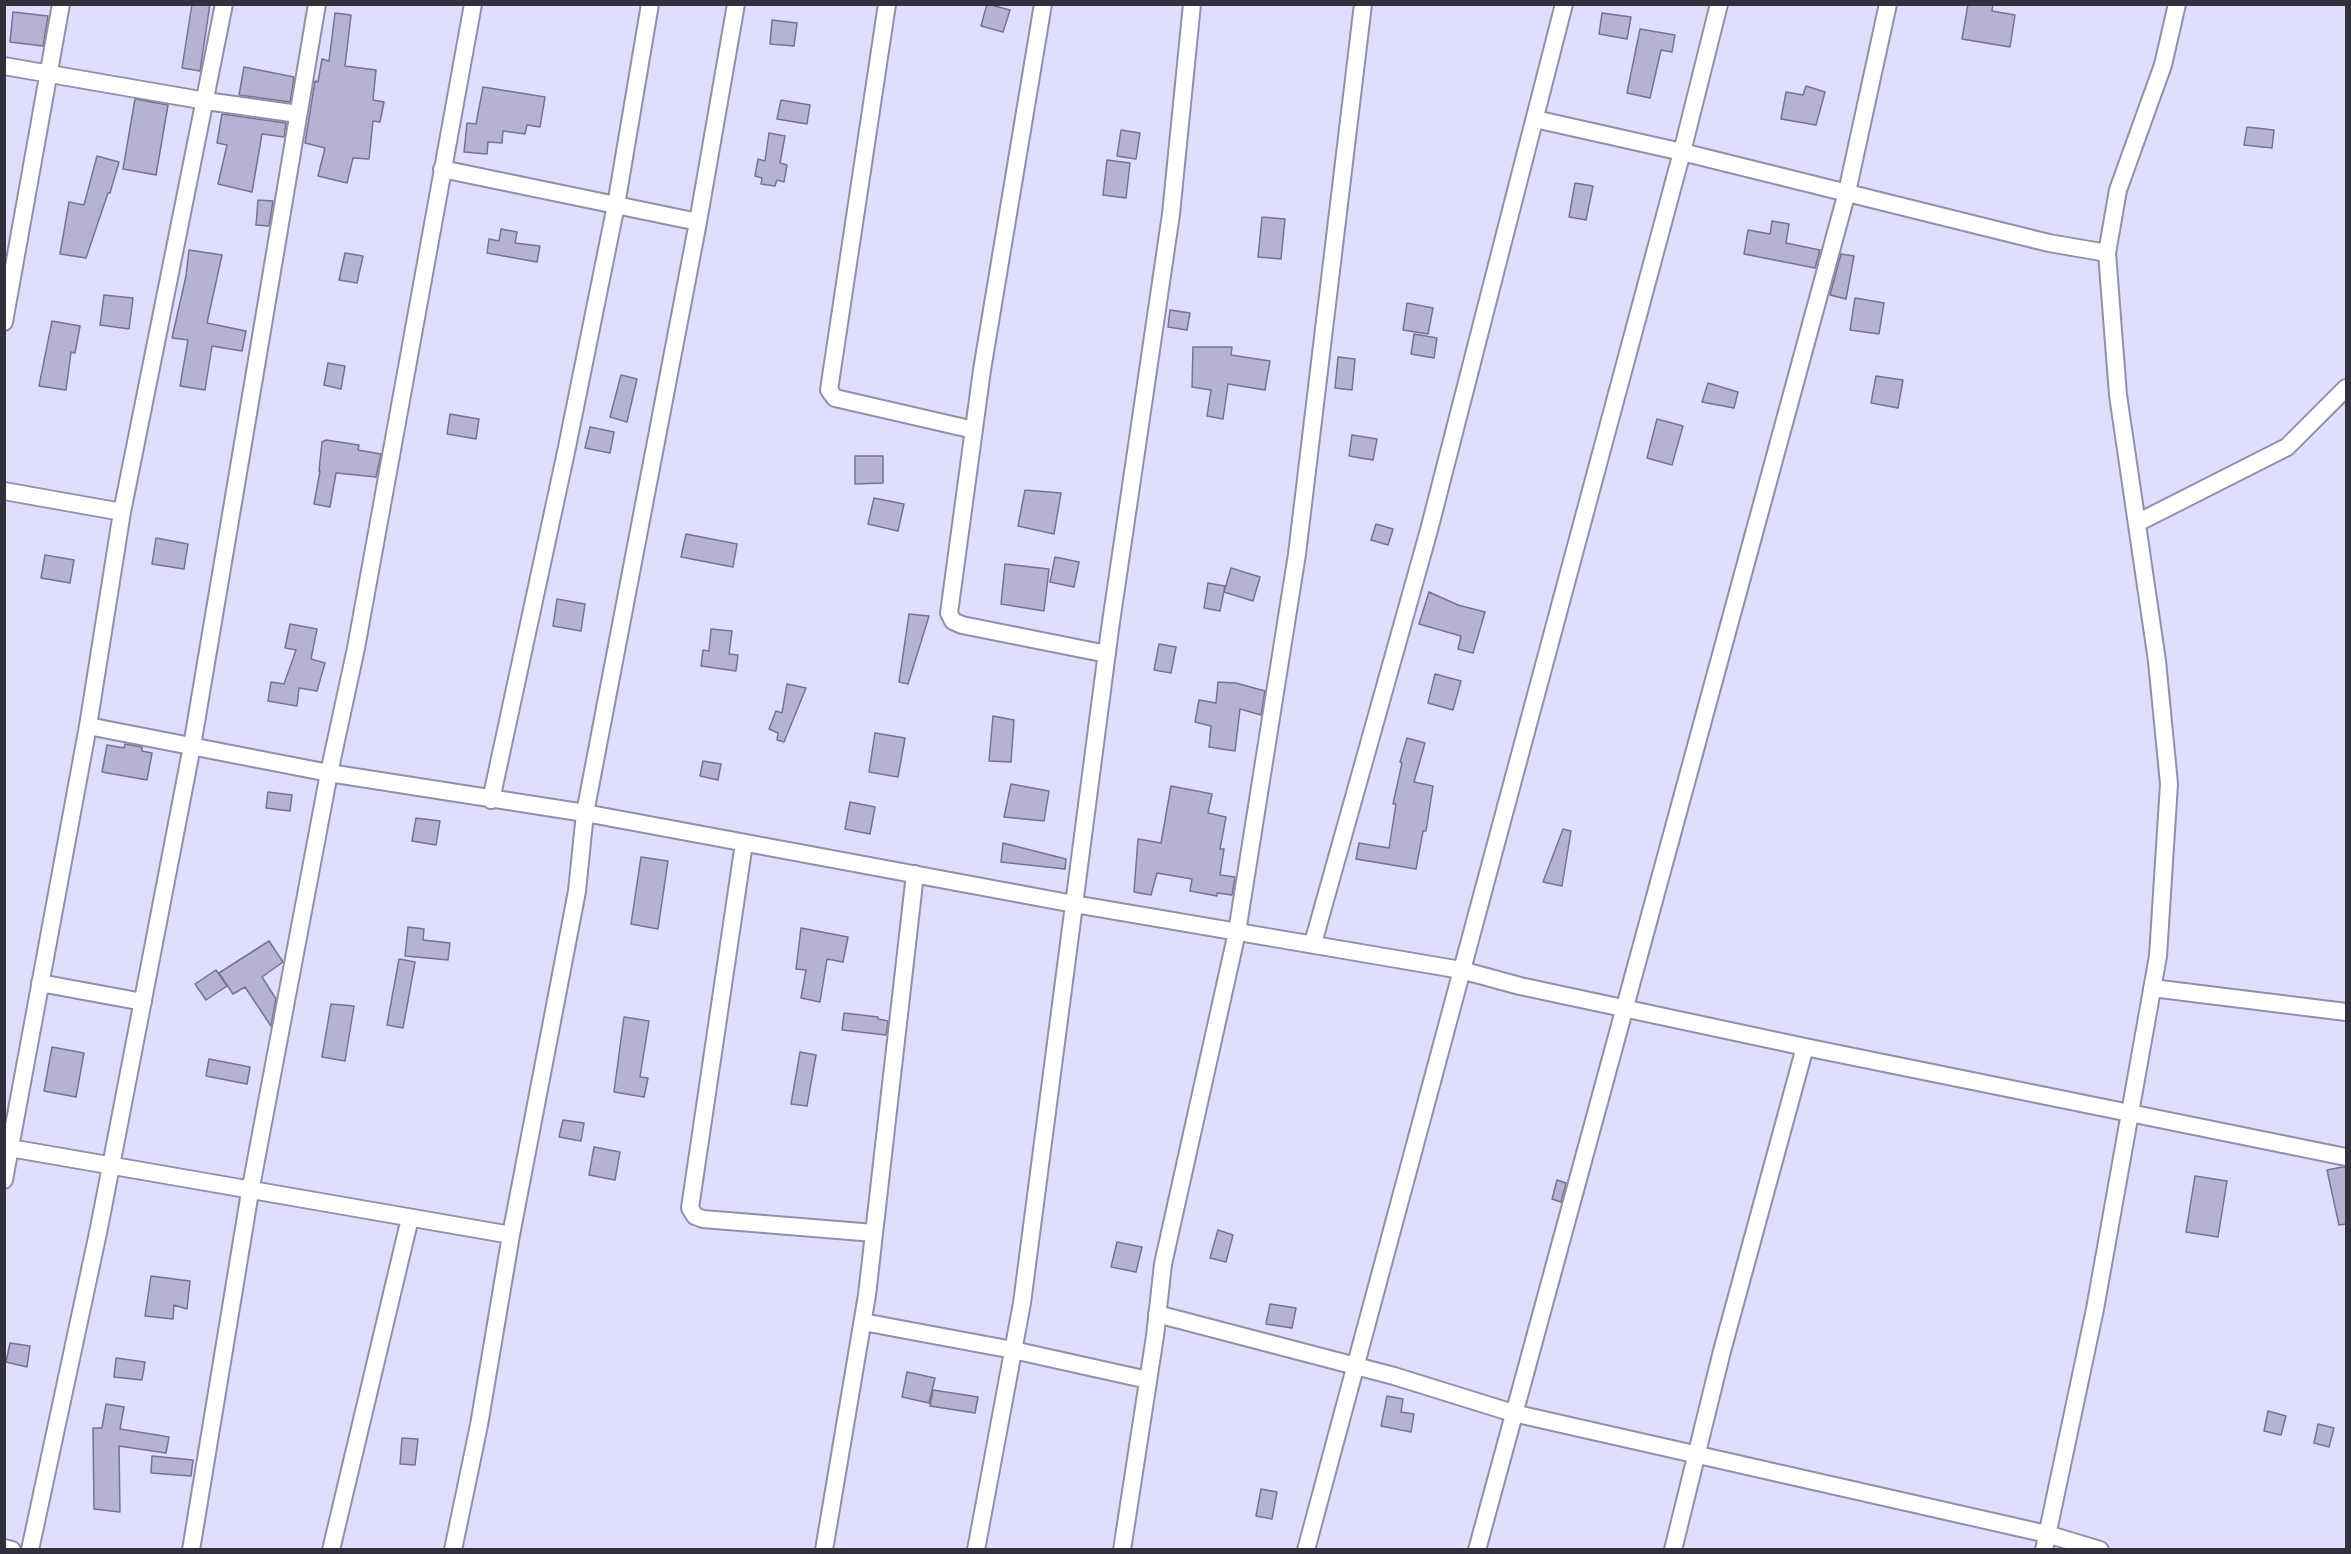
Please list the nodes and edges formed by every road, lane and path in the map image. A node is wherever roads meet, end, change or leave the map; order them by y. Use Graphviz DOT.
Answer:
graph roads {
  1 [pos="61,4"];
  2 [pos="224,4"];
  3 [pos="317,4"];
  4 [pos="473,4"];
  5 [pos="650,4"];
  6 [pos="736,4"];
  7 [pos="887,4"];
  8 [pos="1043,4"];
  9 [pos="1192,4"];
  10 [pos="1363,4"];
  11 [pos="1564,4"];
  12 [pos="1719,4"];
  13 [pos="1888,4"];
  14 [pos="2177,4"];
  15 [pos="4,66"];
  16 [pos="49,75"];
  17 [pos="206,101"];
  18 [pos="298,114"];
  19 [pos="1535,119"];
  20 [pos="1682,152"];
  21 [pos="442,170"];
  22 [pos="1847,192"];
  23 [pos="616,205"];
  24 [pos="698,222"];
  25 [pos="2107,253"];
  26 [pos="4,322"];
  27 [pos="2346,388"];
  28 [pos="974,430"];
  29 [pos="4,491"];
  30 [pos="122,512"];
  31 [pos="2138,523"];
  32 [pos="1107,654"];
  33 [pos="88,726"];
  34 [pos="192,746"];
  35 [pos="329,773"];
  36 [pos="491,800"];
  37 [pos="585,813"];
  38 [pos="744,843"];
  39 [pos="915,874"];
  40 [pos="1074,904"];
  41 [pos="1237,932"];
  42 [pos="1312,943"];
  43 [pos="1461,969"];
  44 [pos="40,983"];
  45 [pos="2152,988"];
  46 [pos="143,1002"];
  47 [pos="1623,1008"];
  48 [pos="2346,1012"];
  49 [pos="1805,1047"];
  50 [pos="2131,1113"];
  51 [pos="10,1148"];
  52 [pos="2346,1157"];
  53 [pos="111,1166"];
  54 [pos="4,1180"];
  55 [pos="250,1191"];
  56 [pos="410,1218"];
  57 [pos="874,1233"];
  58 [pos="511,1235"];
  59 [pos="1157,1314"];
  60 [pos="863,1322"];
  61 [pos="1013,1350"];
  62 [pos="1354,1365"];
  63 [pos="1148,1380"];
  64 [pos="1513,1413"];
  65 [pos="1696,1455"];
  66 [pos="2045,1542"];
  67 [pos="4,1548"];
  68 [pos="12,1550"];
  69 [pos="30,1550"];
  70 [pos="191,1550"];
  71 [pos="331,1550"];
  72 [pos="453,1550"];
  73 [pos="824,1550"];
  74 [pos="976,1550"];
  75 [pos="1122,1550"];
  76 [pos="1306,1550"];
  77 [pos="1477,1550"];
  78 [pos="1673,1550"];
  79 [pos="2100,1550"];
  1 -- 16 [label="street"];
  2 -- 17 [label="street"];
  3 -- 18 [label="street"];
  4 -- 21 [label="street"];
  5 -- 23 [label="street"];
  6 -- 24 [label="street"];
  7 -- 28 [label="street"];
  8 -- 28 [label="street"];
  9 -- 32 [label="street"];
  10 -- 41 [label="street"];
  11 -- 19 [label="street"];
  12 -- 20 [label="street"];
  13 -- 22 [label="street"];
  14 -- 25 [label="street"];
  15 -- 16 [label="street"];
  16 -- 17 [label="street"];
  16 -- 26 [label="street"];
  17 -- 18 [label="street"];
  17 -- 30 [label="street"];
  18 -- 34 [label="street"];
  19 -- 20 [label="street"];
  19 -- 42 [label="street"];
  20 -- 22 [label="street"];
  20 -- 43 [label="street"];
  21 -- 23 [label="street"];
  21 -- 35 [label="street"];
  22 -- 25 [label="street"];
  22 -- 47 [label="street"];
  23 -- 24 [label="street"];
  23 -- 36 [label="street"];
  24 -- 37 [label="street"];
  25 -- 31 [label="street"];
  27 -- 31 [label="street"];
  28 -- 32 [label="street"];
  29 -- 30 [label="street"];
  30 -- 33 [label="street"];
  31 -- 45 [label="street"];
  32 -- 40 [label="street"];
  33 -- 34 [label="street"];
  33 -- 44 [label="street"];
  34 -- 35 [label="street"];
  34 -- 46 [label="street"];
  35 -- 36 [label="street"];
  35 -- 55 [label="street"];
  36 -- 37 [label="street"];
  37 -- 38 [label="street"];
  37 -- 58 [label="street"];
  38 -- 39 [label="street"];
  38 -- 57 [label="street"];
  39 -- 40 [label="street"];
  39 -- 57 [label="street"];
  40 -- 41 [label="street"];
  40 -- 61 [label="street"];
  41 -- 42 [label="street"];
  41 -- 59 [label="street"];
  42 -- 43 [label="street"];
  43 -- 47 [label="street"];
  43 -- 62 [label="street"];
  44 -- 46 [label="street"];
  44 -- 51 [label="street"];
  45 -- 48 [label="street"];
  45 -- 50 [label="street"];
  46 -- 53 [label="street"];
  47 -- 49 [label="street"];
  47 -- 64 [label="street"];
  49 -- 50 [label="street"];
  49 -- 65 [label="street"];
  50 -- 52 [label="street"];
  50 -- 66 [label="street"];
  51 -- 53 [label="street"];
  51 -- 54 [label="street"];
  53 -- 55 [label="street"];
  53 -- 69 [label="street"];
  55 -- 56 [label="street"];
  55 -- 70 [label="street"];
  56 -- 58 [label="street"];
  56 -- 71 [label="street"];
  57 -- 60 [label="street"];
  58 -- 72 [label="street"];
  59 -- 62 [label="street"];
  59 -- 63 [label="street"];
  60 -- 61 [label="street"];
  60 -- 73 [label="street"];
  61 -- 63 [label="street"];
  61 -- 74 [label="street"];
  62 -- 64 [label="street"];
  62 -- 76 [label="street"];
  63 -- 75 [label="street"];
  64 -- 65 [label="street"];
  64 -- 77 [label="street"];
  65 -- 66 [label="street"];
  65 -- 78 [label="street"];
  66 -- 79 [label="street"];
  67 -- 68 [label="street"];
}
